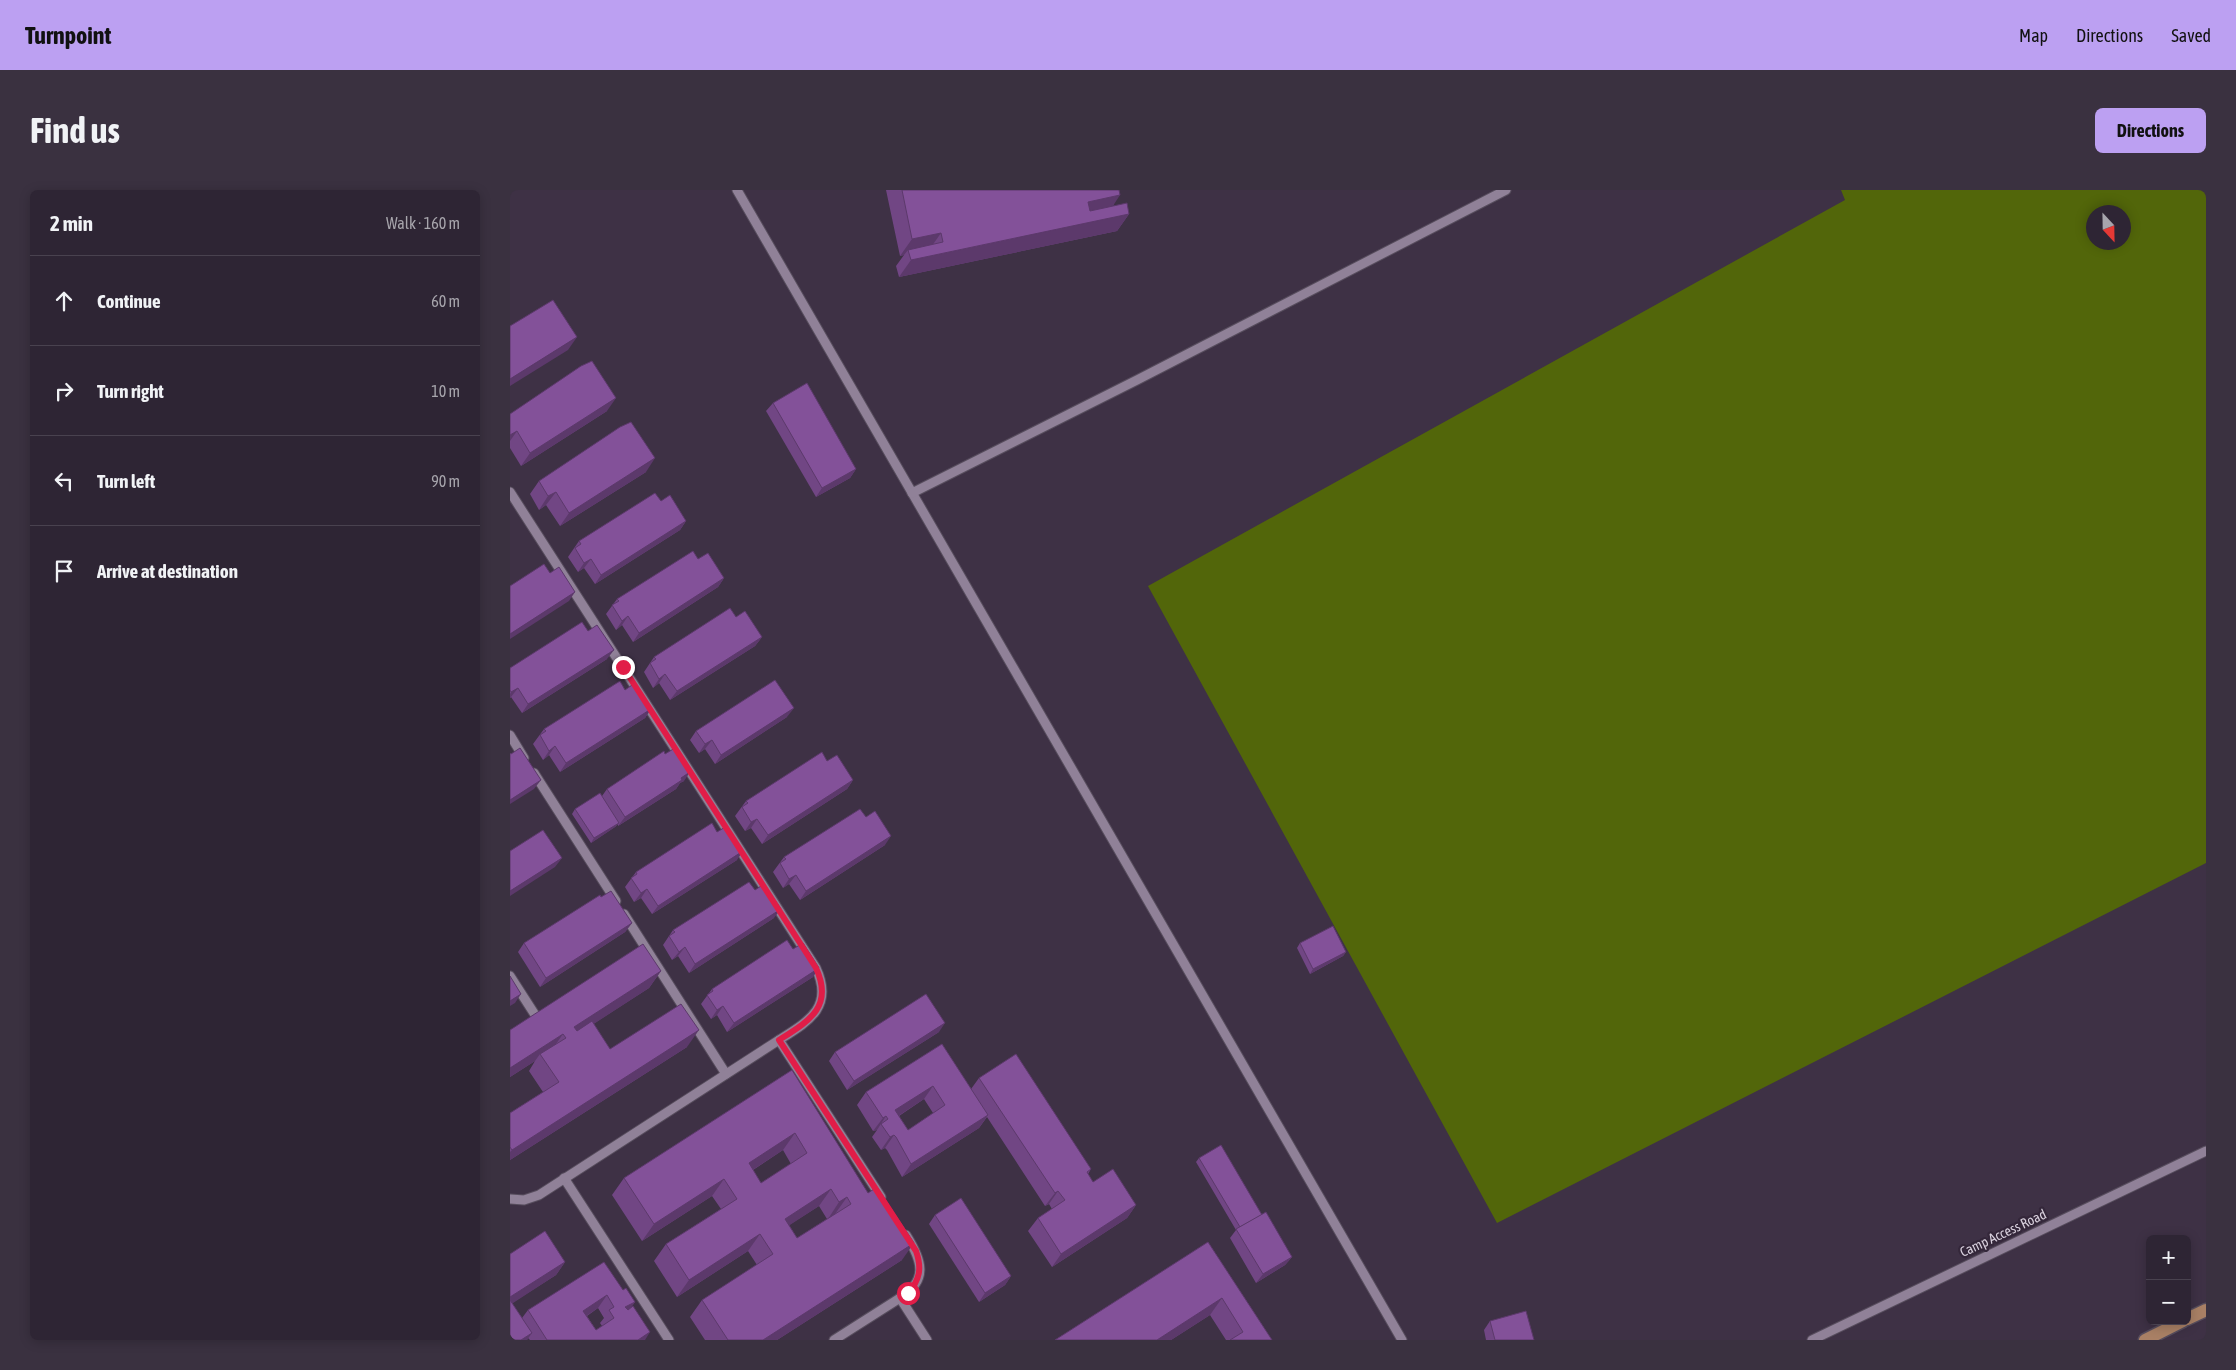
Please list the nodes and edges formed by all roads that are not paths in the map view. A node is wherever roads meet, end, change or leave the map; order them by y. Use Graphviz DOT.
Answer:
graph roads {
  1 [pos="737,190"];
  2 [pos="1506,190"];
  3 [pos="510,492"];
  4 [pos="912,493"];
  5 [pos="510,735"];
  6 [pos="510,976"];
  7 [pos="539,1021"];
  8 [pos="779,1040"];
  9 [pos="726,1074"];
  10 [pos="2206,1151"];
  11 [pos="564,1178"];
  12 [pos="510,1200"];
  13 [pos="884,1202"];
  14 [pos="900,1226"];
  15 [pos="900,1298"];
  16 [pos="2206,1310"];
  17 [pos="2191,1317"];
  18 [pos="2175,1325"];
  19 [pos="670,1340"];
  20 [pos="834,1340"];
  21 [pos="927,1340"];
  22 [pos="1402,1340"];
  23 [pos="1812,1340"];
  24 [pos="2145,1340"];
  1 -- 4 [label="lane"];
  2 -- 4 [label="lane"];
  3 -- 8 [label="lane"];
  4 -- 22 [label="lane"];
  5 -- 9 [label="lane"];
  6 -- 7 [label="lane"];
  8 -- 9 [label="lane"];
  8 -- 13 [label="lane"];
  9 -- 11 [label="lane"];
  10 -- 23 [label="lane, Camp Access Road"];
  11 -- 12 [label="lane"];
  11 -- 19 [label="lane"];
  14 -- 15 [label="lane"];
  15 -- 20 [label="lane"];
  15 -- 21 [label="lane"];
  16 -- 17 [label="main road"];
  18 -- 24 [label="main road"];
}
